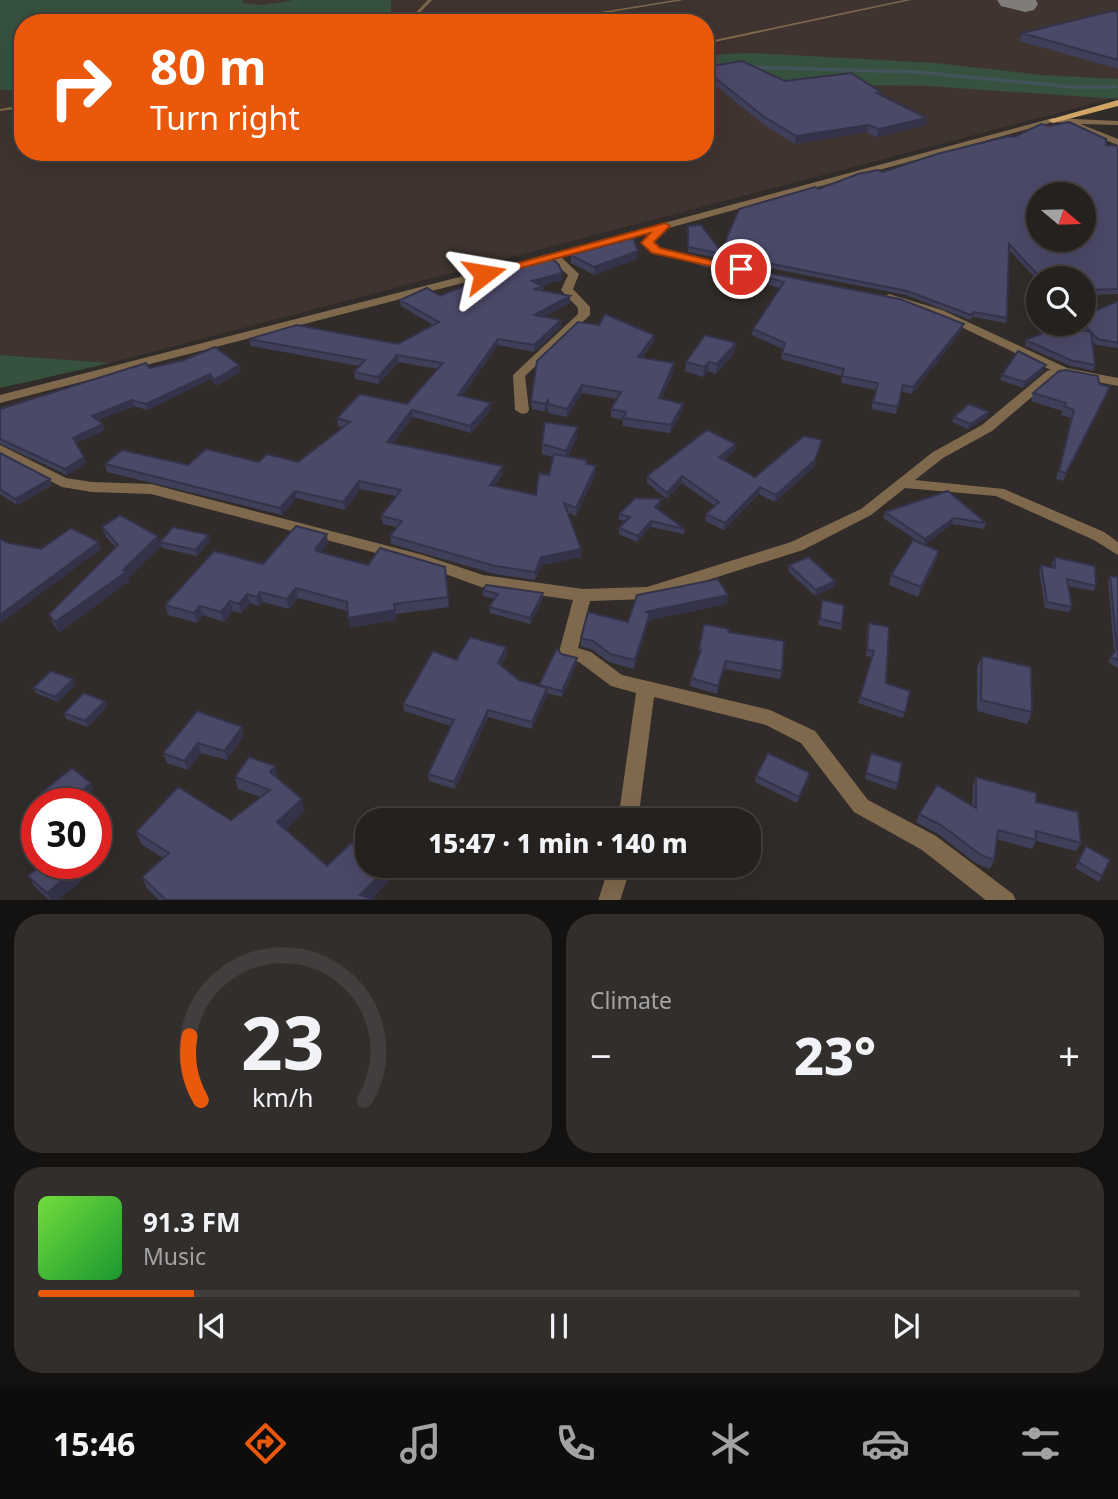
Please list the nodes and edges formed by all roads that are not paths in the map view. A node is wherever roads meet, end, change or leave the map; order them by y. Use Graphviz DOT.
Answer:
graph roads {
  1 [pos="430,0"];
  2 [pos="682,0"];
  3 [pos="909,0"];
  4 [pos="417,14"];
  5 [pos="593,14"];
  6 [pos="714,41"];
  7 [pos="1118,103"];
  8 [pos="1053,120"];
  9 [pos="1068,121"];
  10 [pos="1118,122"];
  11 [pos="1118,142"];
  12 [pos="665,226"];
  13 [pos="553,256"];
  14 [pos="722,266"];
  15 [pos="873,294"];
  16 [pos="1063,371"];
  17 [pos="1118,382"];
  18 [pos="0,399"];
  19 [pos="522,410"];
  20 [pos="0,449"];
  21 [pos="906,484"];
  22 [pos="1118,550"];
  23 [pos="583,595"];
  24 [pos="646,688"];
  25 [pos="630,808"];
  26 [pos="616,878"];
  27 [pos="609,900"];
  28 [pos="1004,900"];
  1 -- 4 [label="lane"];
  2 -- 5 [label="lane"];
  3 -- 6 [label="lane"];
  7 -- 8 [label="main road"];
  8 -- 9 [label="street"];
  8 -- 12 [label="street"];
  9 -- 10 [label="street"];
  9 -- 11 [label="street"];
  12 -- 13 [label="street"];
  12 -- 14 [label="street"];
  13 -- 18 [label="street"];
  13 -- 19 [label="street"];
  15 -- 16 [label="street"];
  16 -- 17 [label="street"];
  16 -- 21 [label="street"];
  20 -- 23 [label="street"];
  21 -- 22 [label="street"];
  21 -- 23 [label="street"];
  23 -- 24 [label="street"];
  24 -- 25 [label="street"];
  24 -- 28 [label="street"];
  26 -- 27 [label="street"];
}
